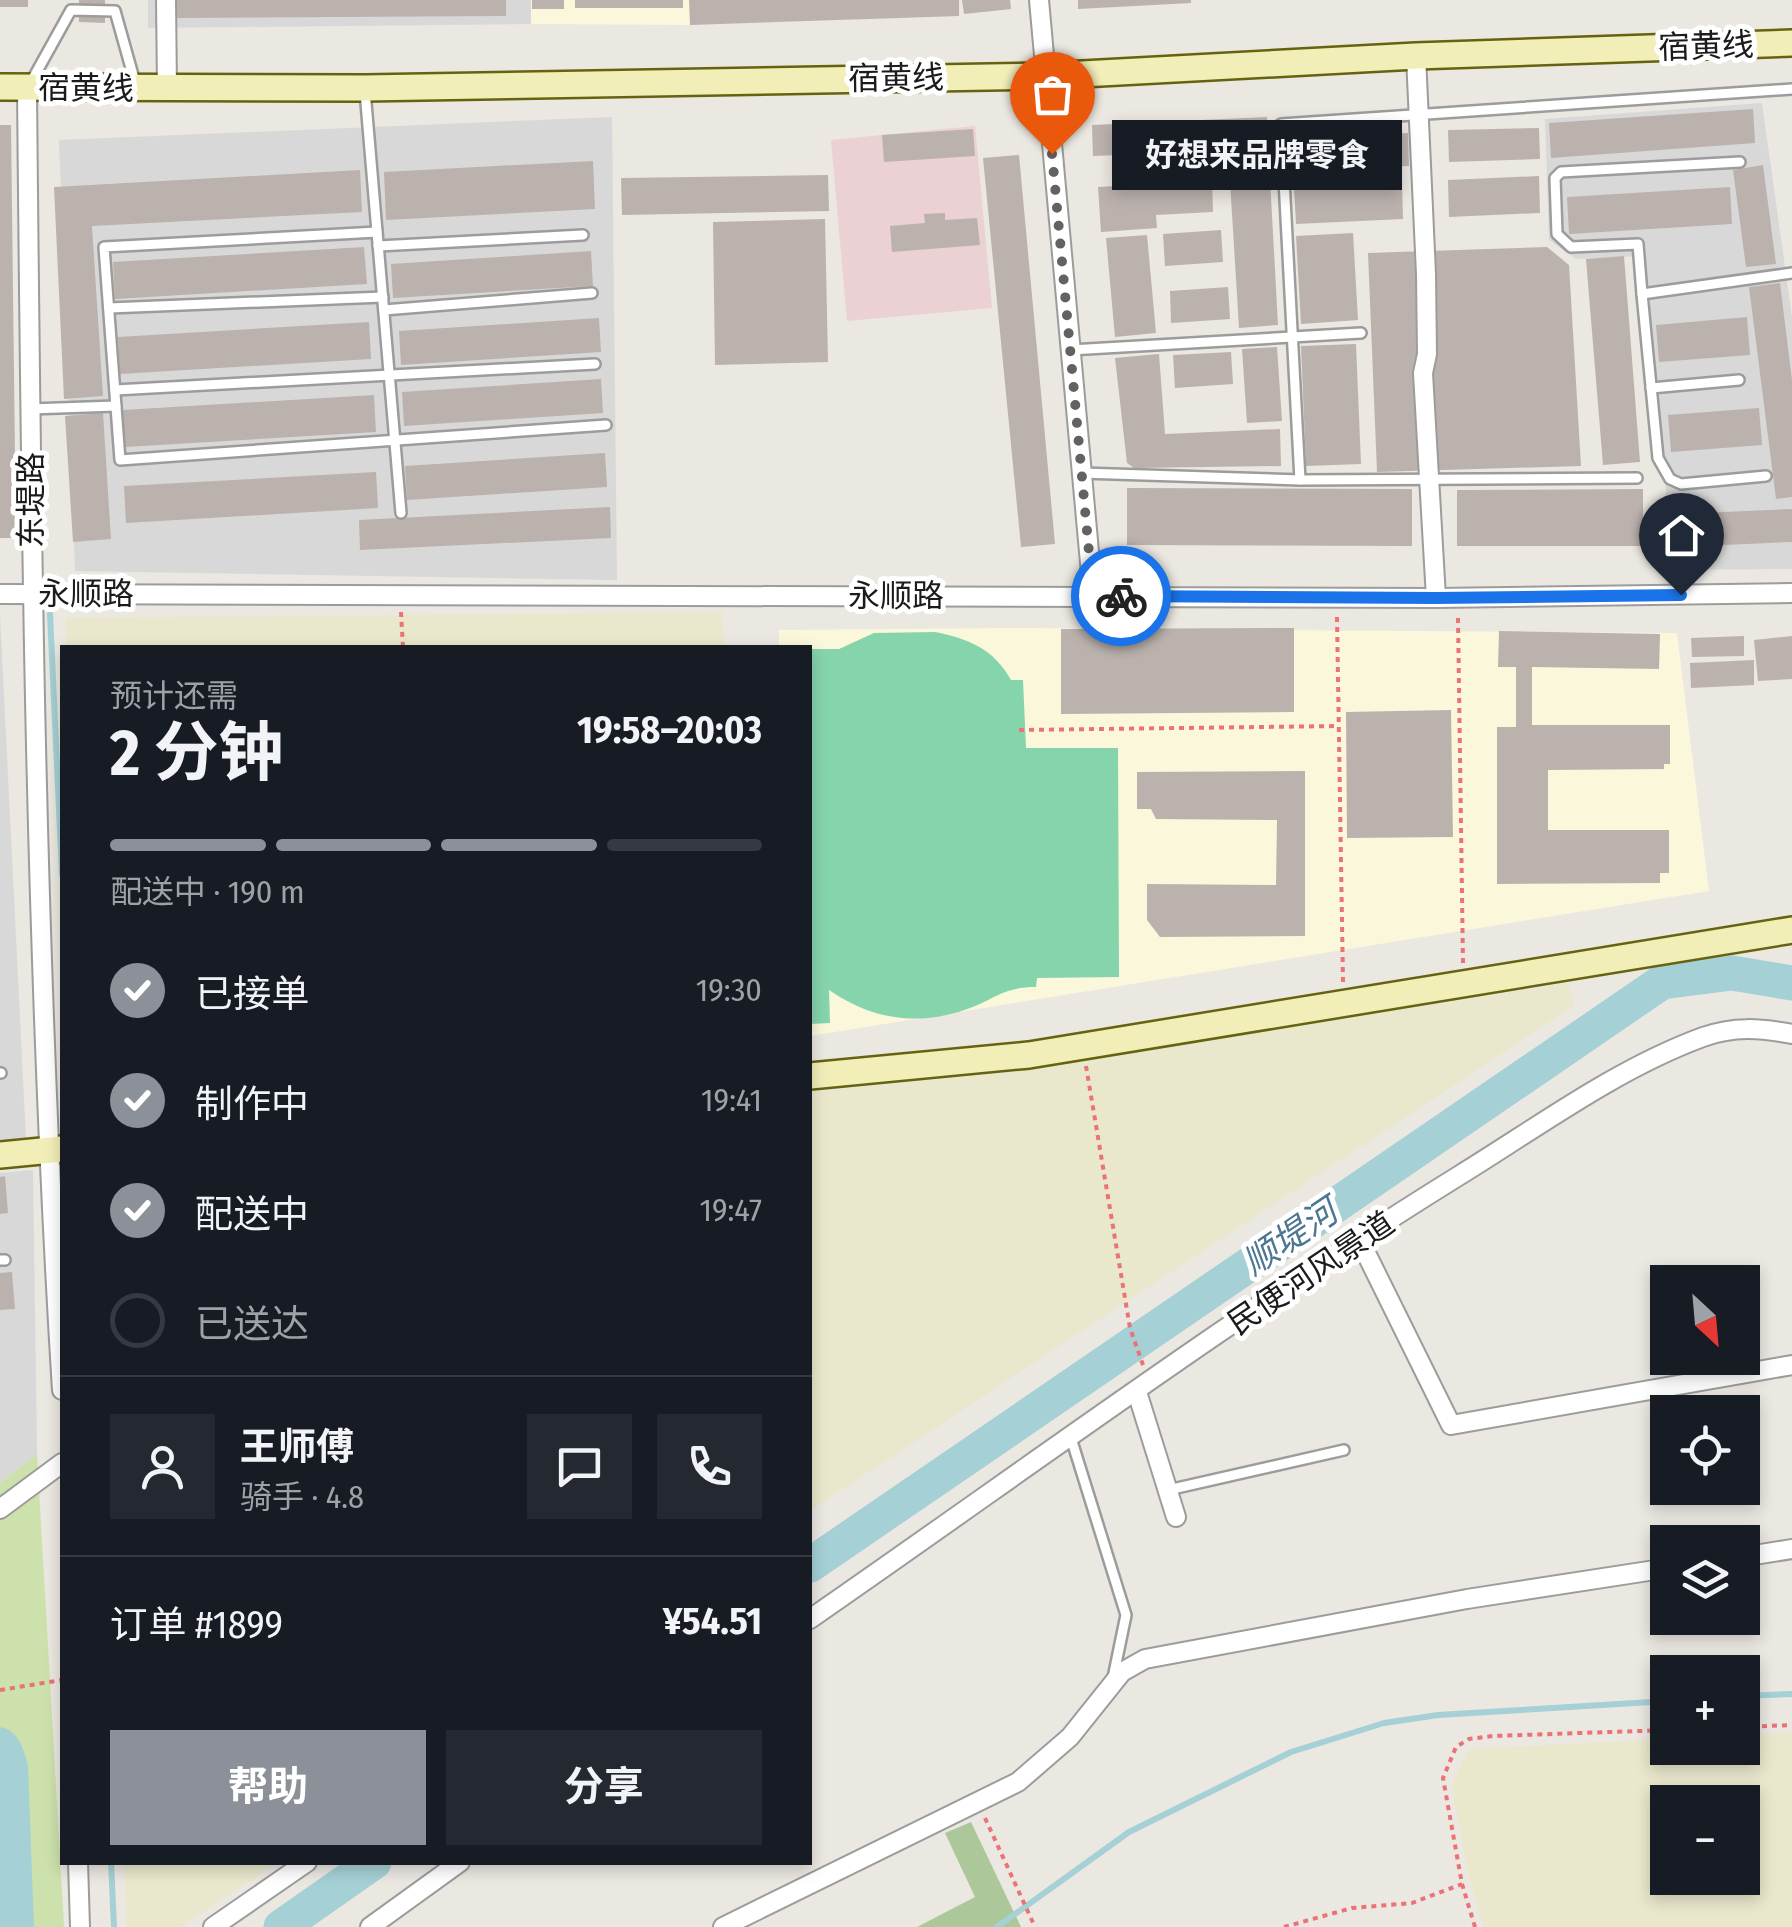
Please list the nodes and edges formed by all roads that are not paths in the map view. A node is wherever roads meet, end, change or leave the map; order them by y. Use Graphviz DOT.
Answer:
graph roads {
  1 [pos="166,0"];
  2 [pos="1039,0"];
  3 [pos="1792,44"];
  4 [pos="1416,56"];
  5 [pos="1045,76"];
  6 [pos="0,87"];
  7 [pos="136,88"];
  8 [pos="167,88"];
  9 [pos="365,88"];
  10 [pos="27,89"];
  11 [pos="1792,89"];
  12 [pos="1418,116"];
  13 [pos="1740,162"];
  14 [pos="377,232"];
  15 [pos="582,235"];
  16 [pos="378,246"];
  17 [pos="1792,273"];
  18 [pos="592,294"];
  19 [pos="1642,294"];
  20 [pos="383,297"];
  21 [pos="109,308"];
  22 [pos="384,310"];
  23 [pos="1361,333"];
  24 [pos="1292,337"];
  25 [pos="1070,350"];
  26 [pos="595,364"];
  27 [pos="390,378"];
  28 [pos="1739,380"];
  29 [pos="1651,388"];
  30 [pos="114,390"];
  31 [pos="116,406"];
  32 [pos="30,409"];
  33 [pos="606,424"];
  34 [pos="395,440"];
  35 [pos="1081,473"];
  36 [pos="1766,476"];
  37 [pos="1637,478"];
  38 [pos="1300,480"];
  39 [pos="1430,480"];
  40 [pos="401,513"];
  41 [pos="1792,593"];
  42 [pos="0,594"];
  43 [pos="31,594"];
  44 [pos="1093,596"];
  45 [pos="1436,598"];
  46 [pos="1792,930"];
  47 [pos="1792,1034"];
  48 [pos="812,1076"];
  49 [pos="55,1150"];
  50 [pos="0,1155"];
  51 [pos="1359,1239"];
  52 [pos="60,1321"];
  53 [pos="1792,1365"];
  54 [pos="1137,1392"];
  55 [pos="1071,1438"];
  56 [pos="1344,1450"];
  57 [pos="60,1464"];
  58 [pos="1168,1490"];
  59 [pos="0,1509"];
  60 [pos="1176,1517"];
  61 [pos="1792,1550"];
  62 [pos="1760,1554"];
  63 [pos="1650,1571"];
  64 [pos="812,1618"];
  65 [pos="1112,1685"];
  66 [pos="78,1865"];
  67 [pos="304,1865"];
  68 [pos="456,1865"];
  69 [pos="80,1927"];
  70 [pos="213,1927"];
  71 [pos="370,1927"];
  72 [pos="724,1927"];
  1 -- 8 [label="street"];
  2 -- 5 [label="street"];
  3 -- 4 [label="main road, 宿黄线"];
  4 -- 5 [label="main road, 宿黄线"];
  4 -- 12 [label="street"];
  5 -- 9 [label="main road, 宿黄线"];
  5 -- 25 [label="street"];
  6 -- 10 [label="main road, 宿黄线"];
  7 -- 8 [label="main road, 宿黄线"];
  7 -- 10 [label="main road, 宿黄线"];
  7 -- 10 [label="lane"];
  8 -- 9 [label="main road, 宿黄线"];
  9 -- 14 [label="lane"];
  10 -- 32 [label="street, 东堤路"];
  11 -- 12 [label="lane"];
  12 -- 24 [label="lane"];
  12 -- 39 [label="street"];
  13 -- 19 [label="lane"];
  14 -- 16 [label="lane"];
  14 -- 21 [label="lane"];
  15 -- 16 [label="lane"];
  16 -- 20 [label="lane"];
  17 -- 19 [label="lane"];
  18 -- 22 [label="lane"];
  19 -- 29 [label="lane"];
  20 -- 21 [label="lane"];
  20 -- 22 [label="lane"];
  21 -- 30 [label="lane"];
  22 -- 27 [label="lane"];
  23 -- 24 [label="lane"];
  24 -- 25 [label="lane"];
  24 -- 38 [label="lane"];
  25 -- 35 [label="street"];
  26 -- 27 [label="lane"];
  27 -- 30 [label="lane"];
  27 -- 34 [label="lane"];
  28 -- 29 [label="lane"];
  29 -- 36 [label="lane"];
  30 -- 31 [label="lane"];
  31 -- 32 [label="lane"];
  31 -- 34 [label="lane"];
  32 -- 43 [label="street, 东堤路"];
  33 -- 34 [label="lane"];
  34 -- 40 [label="lane"];
  35 -- 38 [label="lane"];
  35 -- 44 [label="street"];
  37 -- 39 [label="lane"];
  38 -- 39 [label="lane"];
  39 -- 45 [label="street"];
  41 -- 45 [label="street, 永顺路"];
  42 -- 43 [label="street, 永顺路"];
  43 -- 44 [label="street, 永顺路"];
  43 -- 49 [label="street, 东堤路"];
  44 -- 45 [label="street, 永顺路"];
  46 -- 48 [label="main road"];
  47 -- 51 [label="street, 民便河风景道"];
  49 -- 50 [label="main road"];
  49 -- 52 [label="street, 东堤路"];
  51 -- 53 [label="street"];
  51 -- 54 [label="street, 民便河风景道"];
  54 -- 55 [label="street, 民便河风景道"];
  54 -- 58 [label="street"];
  55 -- 64 [label="street, 民便河风景道"];
  55 -- 65 [label="lane"];
  56 -- 58 [label="lane"];
  57 -- 59 [label="street"];
  58 -- 60 [label="street"];
  61 -- 62 [label="street"];
  63 -- 65 [label="street"];
  65 -- 72 [label="street"];
  66 -- 69 [label="street"];
  67 -- 70 [label="street"];
  68 -- 71 [label="street"];
}
